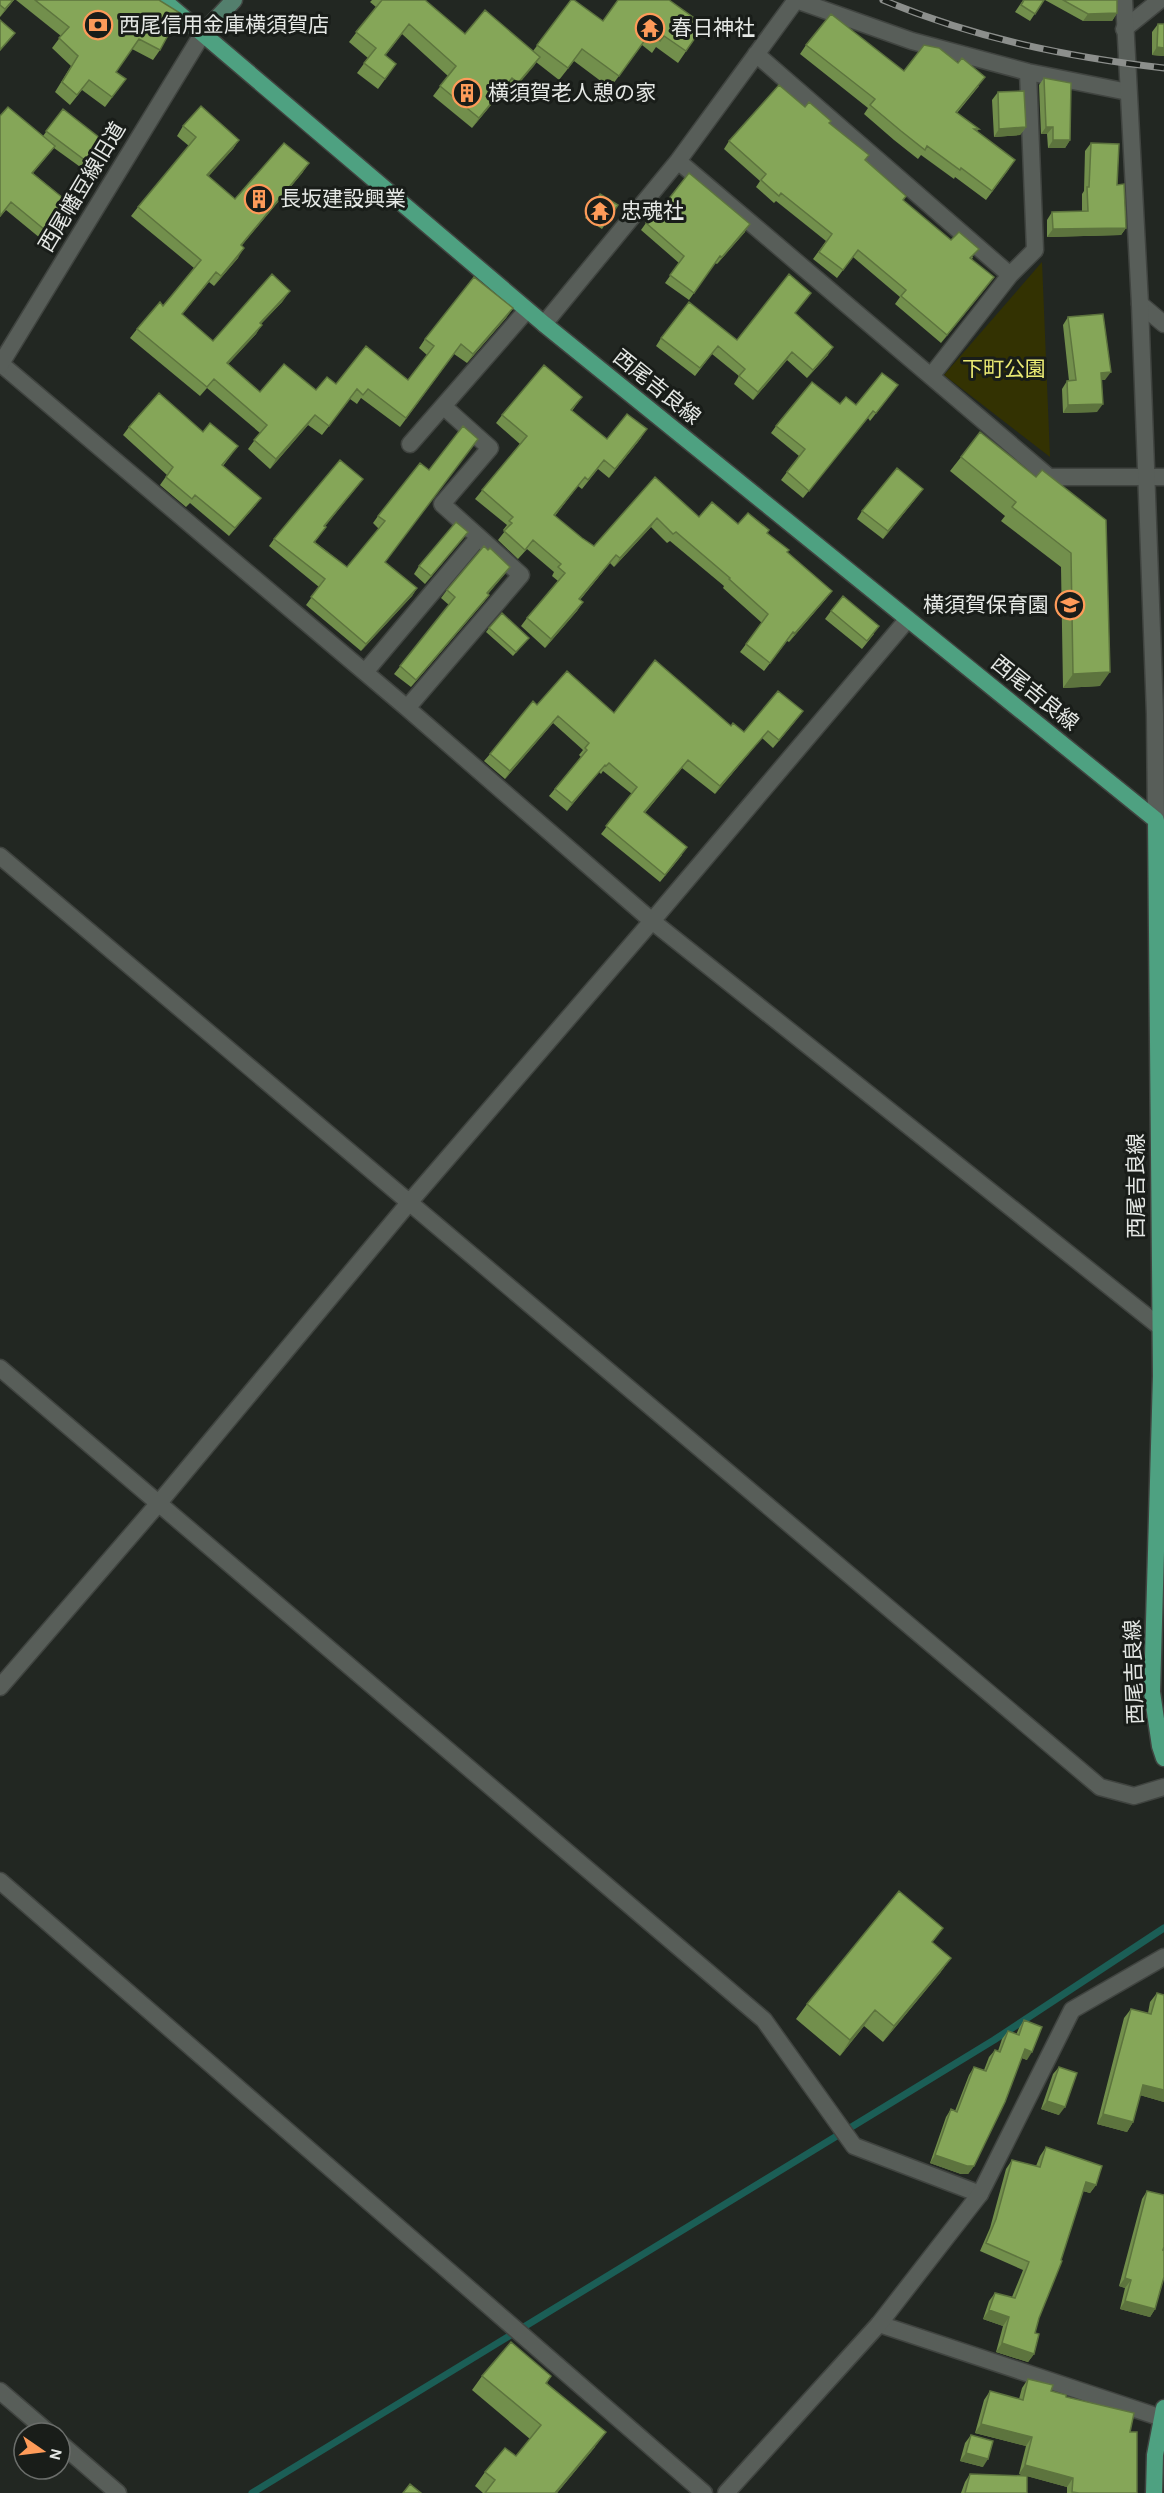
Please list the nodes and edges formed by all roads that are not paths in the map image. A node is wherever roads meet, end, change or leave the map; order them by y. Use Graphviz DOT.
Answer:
graph roads {
  1 [pos="163,0"];
  2 [pos="234,0"];
  3 [pos="1124,0"];
  4 [pos="1160,0"];
  5 [pos="1124,29"];
  6 [pos="203,33"];
  7 [pos="756,54"];
  8 [pos="1028,72"];
  9 [pos="1128,92"];
  10 [pos="678,161"];
  11 [pos="1010,275"];
  12 [pos="1140,304"];
  13 [pos="527,310"];
  14 [pos="544,324"];
  15 [pos="1164,324"];
  16 [pos="0,364"];
  17 [pos="931,376"];
  18 [pos="443,406"];
  19 [pos="410,444"];
  20 [pos="1164,477"];
  21 [pos="1146,478"];
  22 [pos="479,537"];
  23 [pos="907,620"];
  24 [pos="365,672"];
  25 [pos="407,708"];
  26 [pos="1160,823"];
  27 [pos="0,856"];
  28 [pos="652,921"];
  29 [pos="408,1204"];
  30 [pos="1159,1326"];
  31 [pos="0,1368"];
  32 [pos="1163,1377"];
  33 [pos="158,1504"];
  34 [pos="0,1687"];
  35 [pos="1164,1758"];
  36 [pos="1164,1787"];
  37 [pos="0,1881"];
  38 [pos="1164,1957"];
  39 [pos="980,2194"];
  40 [pos="879,2324"];
  41 [pos="0,2391"];
  42 [pos="1163,2413"];
  43 [pos="35,2421"];
  44 [pos="72,2453"];
  45 [pos="118,2493"];
  46 [pos="704,2493"];
  47 [pos="726,2493"];
  48 [pos="1154,2493"];
  1 -- 6 [label="main road, 西尾吉良線"];
  2 -- 6 [label="main road"];
  3 -- 5 [label="street"];
  4 -- 5 [label="street"];
  5 -- 9 [label="street"];
  6 -- 13 [label="main road, 西尾吉良線"];
  6 -- 16 [label="street, 西尾幡豆線旧道"];
  7 -- 8 [label="street"];
  7 -- 10 [label="street"];
  7 -- 11 [label="street"];
  8 -- 9 [label="street"];
  8 -- 11 [label="street"];
  9 -- 12 [label="street"];
  10 -- 14 [label="street"];
  10 -- 17 [label="street"];
  11 -- 17 [label="street"];
  12 -- 15 [label="street"];
  12 -- 21 [label="street"];
  13 -- 14 [label="main road, 西尾吉良線"];
  13 -- 18 [label="street"];
  14 -- 23 [label="main road, 西尾吉良線"];
  16 -- 24 [label="street"];
  17 -- 21 [label="street"];
  18 -- 19 [label="street"];
  18 -- 22 [label="street"];
  20 -- 21 [label="street"];
  21 -- 26 [label="street"];
  22 -- 24 [label="street"];
  22 -- 25 [label="street"];
  23 -- 26 [label="main road, 西尾吉良線"];
  23 -- 28 [label="street"];
  24 -- 25 [label="street"];
  25 -- 28 [label="street"];
  26 -- 30 [label="main road, 西尾吉良線"];
  27 -- 29 [label="street"];
  28 -- 29 [label="street"];
  28 -- 30 [label="street"];
  29 -- 33 [label="street"];
  29 -- 36 [label="street"];
  30 -- 32 [label="main road, 西尾吉良線"];
  31 -- 33 [label="street"];
  32 -- 35 [label="main road, 西尾吉良線"];
  33 -- 34 [label="street"];
  33 -- 39 [label="street"];
  37 -- 46 [label="street"];
  38 -- 39 [label="street"];
  39 -- 40 [label="street"];
  40 -- 42 [label="street"];
  40 -- 47 [label="street"];
  41 -- 43 [label="street"];
  42 -- 48 [label="main road"];
  44 -- 45 [label="street"];
}
